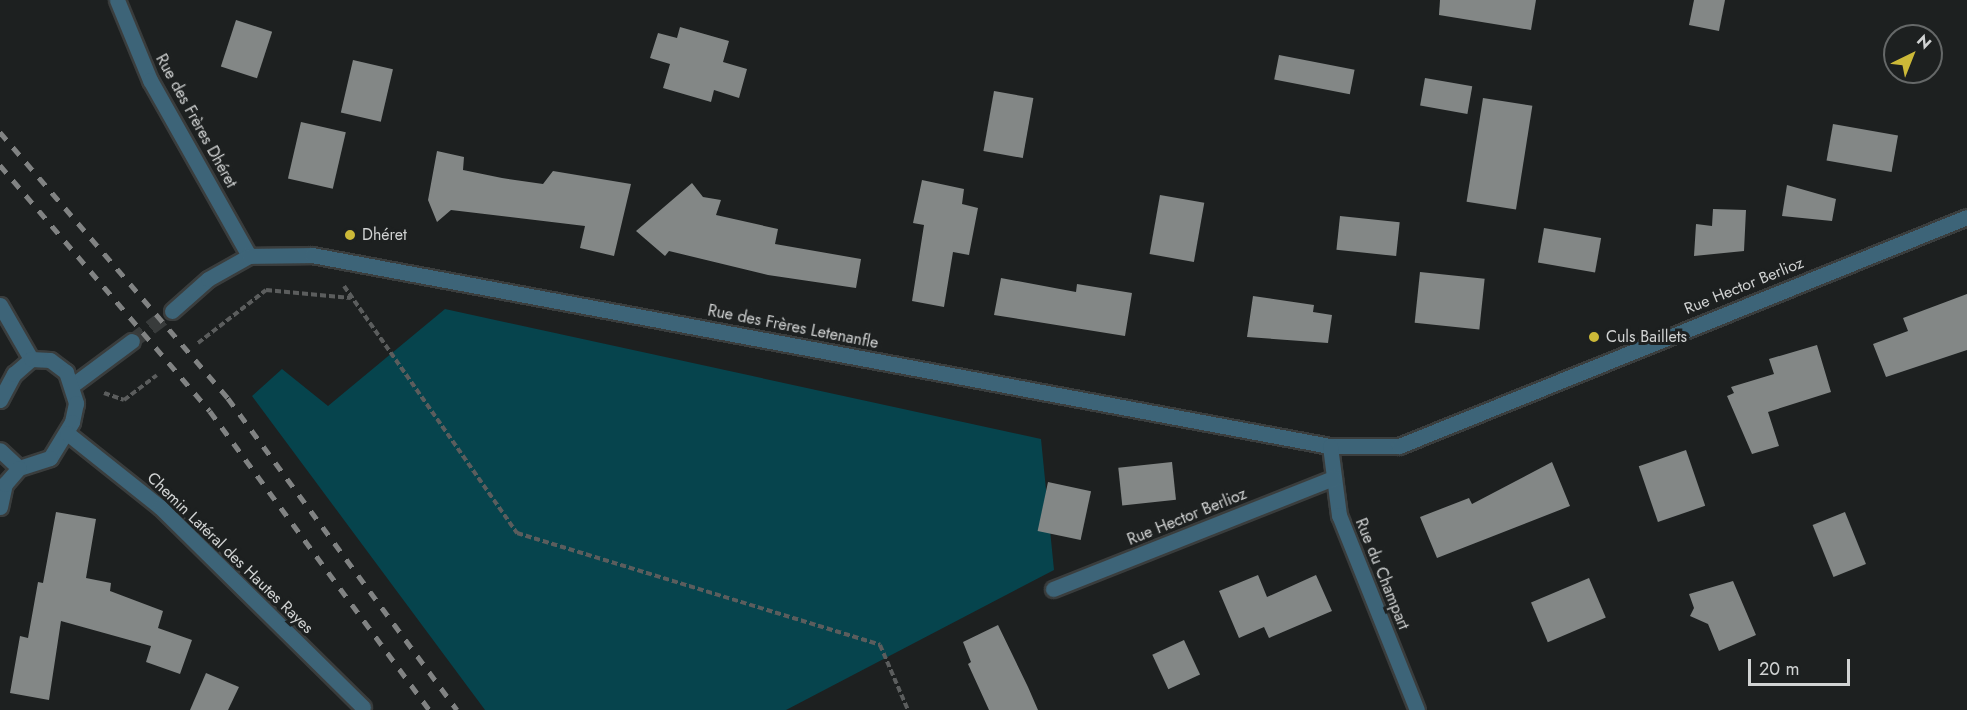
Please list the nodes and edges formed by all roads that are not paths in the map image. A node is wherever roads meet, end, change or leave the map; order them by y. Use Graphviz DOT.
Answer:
graph roads {
  1 [pos="117,0"];
  2 [pos="1967,217"];
  3 [pos="249,256"];
  4 [pos="0,305"];
  5 [pos="172,311"];
  6 [pos="132,341"];
  7 [pos="31,359"];
  8 [pos="74,384"];
  9 [pos="0,400"];
  10 [pos="66,433"];
  11 [pos="1330,446"];
  12 [pos="0,450"];
  13 [pos="19,468"];
  14 [pos="1334,478"];
  15 [pos="0,507"];
  16 [pos="1053,589"];
  17 [pos="363,707"];
  18 [pos="1417,710"];
  1 -- 3 [label="street, Rue des Frères Dhéret"];
  2 -- 11 [label="street, Rue Hector Berlioz"];
  3 -- 5 [label="street"];
  3 -- 11 [label="street, Rue des Frères Letenanfle"];
  4 -- 7 [label="street"];
  6 -- 8 [label="street"];
  7 -- 8 [label="street"];
  7 -- 9 [label="street"];
  8 -- 10 [label="street"];
  10 -- 13 [label="street"];
  10 -- 17 [label="street, Chemin Latéral des Hautes Rayes"];
  11 -- 14 [label="street, Rue du Champart"];
  12 -- 13 [label="street"];
  13 -- 15 [label="street"];
  14 -- 16 [label="street, Rue Hector Berlioz"];
  14 -- 18 [label="street, Rue du Champart"];
}
